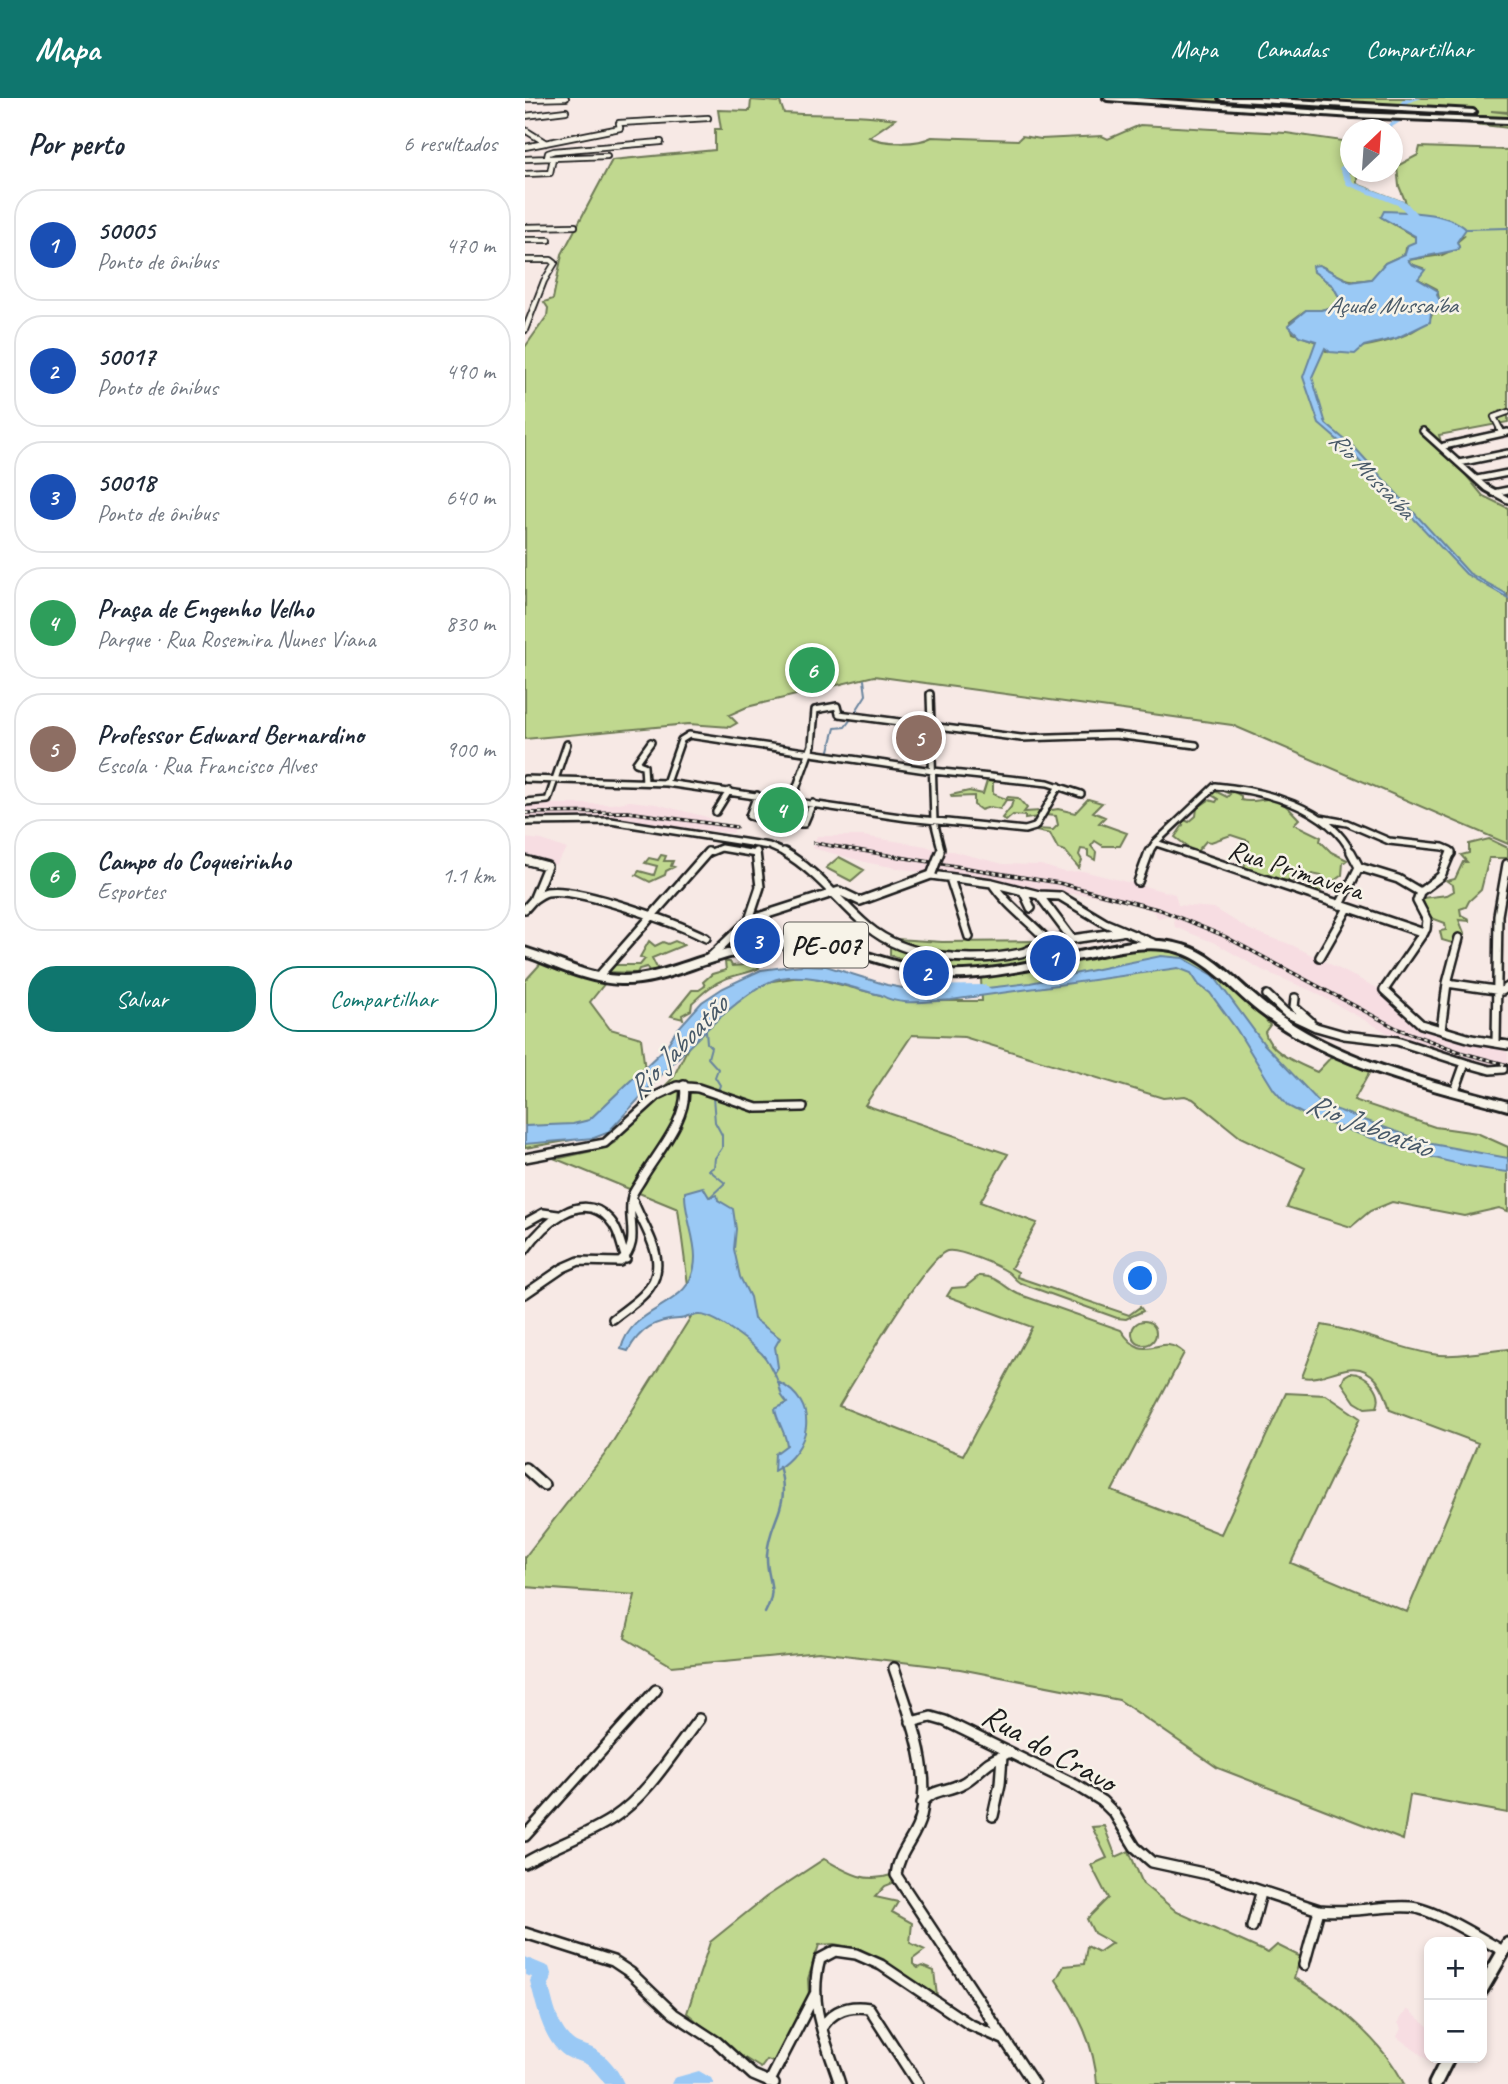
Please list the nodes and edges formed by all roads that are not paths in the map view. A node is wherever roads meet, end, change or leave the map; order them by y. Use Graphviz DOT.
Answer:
graph roads {
  1 [pos="566,98"];
  2 [pos="1107,98"];
  3 [pos="1223,98"];
  4 [pos="525,99"];
  5 [pos="1363,106"];
  6 [pos="1408,109"];
  7 [pos="566,111"];
  8 [pos="1508,114"];
  9 [pos="1353,115"];
  10 [pos="525,116"];
  11 [pos="708,118"];
  12 [pos="1411,118"];
  13 [pos="1508,121"];
  14 [pos="525,130"];
  15 [pos="661,142"];
  16 [pos="546,143"];
  17 [pos="525,147"];
  18 [pos="607,156"];
  19 [pos="550,158"];
  20 [pos="525,159"];
  21 [pos="525,174"];
  22 [pos="575,226"];
  23 [pos="525,227"];
  24 [pos="525,240"];
  25 [pos="549,240"];
  26 [pos="525,260"];
  27 [pos="534,308"];
  28 [pos="525,309"];
  29 [pos="525,330"];
  30 [pos="1508,412"];
  31 [pos="1423,431"];
  32 [pos="1505,433"];
  33 [pos="1444,446"];
  34 [pos="1508,453"];
  35 [pos="1459,463"];
  36 [pos="1508,473"];
  37 [pos="1477,479"];
  38 [pos="1508,490"];
  39 [pos="1492,493"];
  40 [pos="1508,500"];
  41 [pos="930,694"];
  42 [pos="930,727"];
  43 [pos="651,741"];
  44 [pos="567,744"];
  45 [pos="1196,745"];
  46 [pos="809,752"];
  47 [pos="933,771"];
  48 [pos="525,779"];
  49 [pos="553,780"];
  50 [pos="645,782"];
  51 [pos="666,783"];
  52 [pos="1059,786"];
  53 [pos="729,791"];
  54 [pos="1081,794"];
  55 [pos="757,795"];
  56 [pos="792,800"];
  57 [pos="525,802"];
  58 [pos="813,803"];
  59 [pos="716,812"];
  60 [pos="1320,818"];
  61 [pos="935,821"];
  62 [pos="525,822"];
  63 [pos="752,842"];
  64 [pos="1156,843"];
  65 [pos="749,850"];
  66 [pos="525,860"];
  67 [pos="1507,864"];
  68 [pos="1359,867"];
  69 [pos="931,874"];
  70 [pos="950,878"];
  71 [pos="1138,882"];
  72 [pos="992,883"];
  73 [pos="1023,891"];
  74 [pos="833,892"];
  75 [pos="1420,892"];
  76 [pos="1039,895"];
  77 [pos="533,900"];
  78 [pos="1340,905"];
  79 [pos="1031,908"];
  80 [pos="1348,908"];
  81 [pos="525,909"];
  82 [pos="650,915"];
  83 [pos="748,920"];
  84 [pos="1125,932"];
  85 [pos="1424,933"];
  86 [pos="969,937"];
  87 [pos="706,938"];
  88 [pos="1459,938"];
  89 [pos="1072,939"];
  90 [pos="1049,942"];
  91 [pos="1156,945"];
  92 [pos="525,952"];
  93 [pos="1320,957"];
  94 [pos="709,958"];
  95 [pos="598,977"];
  96 [pos="1447,983"];
  97 [pos="1508,987"];
  98 [pos="1496,990"];
  99 [pos="1267,995"];
  100 [pos="1295,998"];
  101 [pos="1441,1031"];
  102 [pos="1334,1033"];
  103 [pos="1496,1043"];
  104 [pos="1508,1045"];
  105 [pos="1465,1063"];
  106 [pos="1503,1069"];
  107 [pos="684,1086"];
  108 [pos="1455,1091"];
  109 [pos="1508,1106"];
  110 [pos="803,1107"];
  111 [pos="525,1158"];
  112 [pos="632,1196"];
  113 [pos="558,1215"];
  114 [pos="525,1223"];
  115 [pos="525,1250"];
  116 [pos="626,1259"];
  117 [pos="525,1294"];
  118 [pos="613,1319"];
  119 [pos="525,1468"];
  120 [pos="544,1485"];
  121 [pos="894,1668"];
  122 [pos="656,1690"];
  123 [pos="699,1719"];
  124 [pos="911,1721"];
  125 [pos="1006,1754"];
  126 [pos="922,1803"];
  127 [pos="993,1816"];
  128 [pos="525,1836"];
  129 [pos="525,1863"];
  130 [pos="1261,1893"];
  131 [pos="1319,1910"];
  132 [pos="1252,1927"];
  133 [pos="525,1933"];
  134 [pos="1506,1947"];
  135 [pos="1304,1965"];
  136 [pos="1487,1980"];
  137 [pos="816,1993"];
  138 [pos="823,2026"];
  139 [pos="1005,2040"];
  140 [pos="1446,2063"];
  141 [pos="771,2083"];
  142 [pos="840,2084"];
  143 [pos="918,2084"];
  144 [pos="1034,2084"];
  145 [pos="1435,2084"];
  1 -- 4 [label="street"];
  2 -- 9 [label="main road"];
  3 -- 5 [label="main road"];
  5 -- 6 [label="main road"];
  5 -- 9 [label="main road"];
  6 -- 8 [label="main road"];
  6 -- 12 [label="main road"];
  7 -- 10 [label="street"];
  9 -- 12 [label="main road"];
  11 -- 16 [label="street"];
  12 -- 13 [label="main road"];
  14 -- 16 [label="street"];
  15 -- 19 [label="street"];
  16 -- 17 [label="street"];
  18 -- 19 [label="street"];
  19 -- 20 [label="street"];
  19 -- 21 [label="street"];
  22 -- 23 [label="street"];
  24 -- 25 [label="street"];
  26 -- 27 [label="street"];
  27 -- 28 [label="street"];
  27 -- 29 [label="street"];
  30 -- 32 [label="street"];
  31 -- 33 [label="street"];
  32 -- 33 [label="street"];
  33 -- 35 [label="street"];
  34 -- 35 [label="street"];
  35 -- 37 [label="street"];
  36 -- 37 [label="street"];
  37 -- 39 [label="street"];
  38 -- 39 [label="street"];
  39 -- 40 [label="street"];
  41 -- 42 [label="street"];
  42 -- 45 [label="street"];
  42 -- 46 [label="street"];
  42 -- 47 [label="street"];
  43 -- 50 [label="street"];
  44 -- 49 [label="street"];
  46 -- 47 [label="street"];
  46 -- 51 [label="street"];
  46 -- 56 [label="street"];
  47 -- 52 [label="street"];
  47 -- 61 [label="street"];
  48 -- 49 [label="street"];
  49 -- 50 [label="street"];
  49 -- 57 [label="street"];
  50 -- 51 [label="street"];
  51 -- 53 [label="street"];
  52 -- 54 [label="street"];
  52 -- 61 [label="street"];
  53 -- 55 [label="street"];
  53 -- 59 [label="street"];
  55 -- 56 [label="street"];
  55 -- 58 [label="street"];
  56 -- 58 [label="street"];
  58 -- 61 [label="street"];
  60 -- 64 [label="street"];
  60 -- 68 [label="street"];
  60 -- 75 [label="street"];
  61 -- 69 [label="street, bridge"];
  62 -- 63 [label="street"];
  63 -- 65 [label="street"];
  63 -- 74 [label="street"];
  64 -- 71 [label="street"];
  64 -- 78 [label="street, Rua Primavera"];
  65 -- 82 [label="street"];
  65 -- 83 [label="street"];
  66 -- 77 [label="street"];
  67 -- 98 [label="street"];
  68 -- 75 [label="street"];
  68 -- 78 [label="street"];
  69 -- 70 [label="street"];
  69 -- 74 [label="street"];
  70 -- 72 [label="street"];
  70 -- 86 [label="street"];
  72 -- 73 [label="street"];
  72 -- 90 [label="street"];
  73 -- 76 [label="street"];
  73 -- 79 [label="street"];
  74 -- 83 [label="street"];
  74 -- 90 [label="street"];
  75 -- 85 [label="street"];
  76 -- 84 [label="street"];
  76 -- 89 [label="street"];
  77 -- 81 [label="street"];
  77 -- 82 [label="street"];
  78 -- 80 [label="street, Rua Primavera"];
  80 -- 85 [label="street, Rua Primavera"];
  80 -- 93 [label="street"];
  82 -- 87 [label="street"];
  82 -- 95 [label="street"];
  83 -- 94 [label="street"];
  84 -- 89 [label="street"];
  84 -- 91 [label="street"];
  85 -- 101 [label="street"];
  88 -- 96 [label="street"];
  89 -- 90 [label="street"];
  91 -- 94 [label="main road, PE-007"];
  91 -- 108 [label="main road, PE-007"];
  92 -- 95 [label="main road, PE-007"];
  94 -- 95 [label="main road, PE-007"];
  96 -- 98 [label="street"];
  96 -- 101 [label="street"];
  97 -- 98 [label="street"];
  98 -- 103 [label="street"];
  99 -- 102 [label="street"];
  100 -- 102 [label="street"];
  101 -- 103 [label="street"];
  102 -- 105 [label="street"];
  103 -- 104 [label="street"];
  105 -- 106 [label="street"];
  105 -- 108 [label="street"];
  107 -- 110 [label="street"];
  107 -- 111 [label="street"];
  107 -- 112 [label="street"];
  108 -- 109 [label="main road, PE-007"];
  112 -- 116 [label="street"];
  112 -- 118 [label="street"];
  113 -- 114 [label="street"];
  113 -- 115 [label="street"];
  113 -- 116 [label="street"];
  116 -- 117 [label="street"];
  119 -- 120 [label="street"];
  121 -- 124 [label="street"];
  122 -- 128 [label="street"];
  123 -- 129 [label="street"];
  124 -- 125 [label="street, Rua do Cravo"];
  124 -- 126 [label="street"];
  125 -- 126 [label="street"];
  125 -- 127 [label="street"];
  125 -- 130 [label="street, Rua do Cravo"];
  126 -- 139 [label="street"];
  130 -- 131 [label="street, Rua do Cravo"];
  130 -- 132 [label="street"];
  131 -- 134 [label="street, Rua do Cravo"];
  131 -- 135 [label="street"];
  133 -- 141 [label="street"];
  134 -- 136 [label="street"];
  137 -- 138 [label="street"];
  137 -- 139 [label="street"];
  137 -- 141 [label="street"];
  138 -- 142 [label="street"];
  138 -- 143 [label="street"];
  139 -- 144 [label="street"];
  140 -- 145 [label="street"];
}
